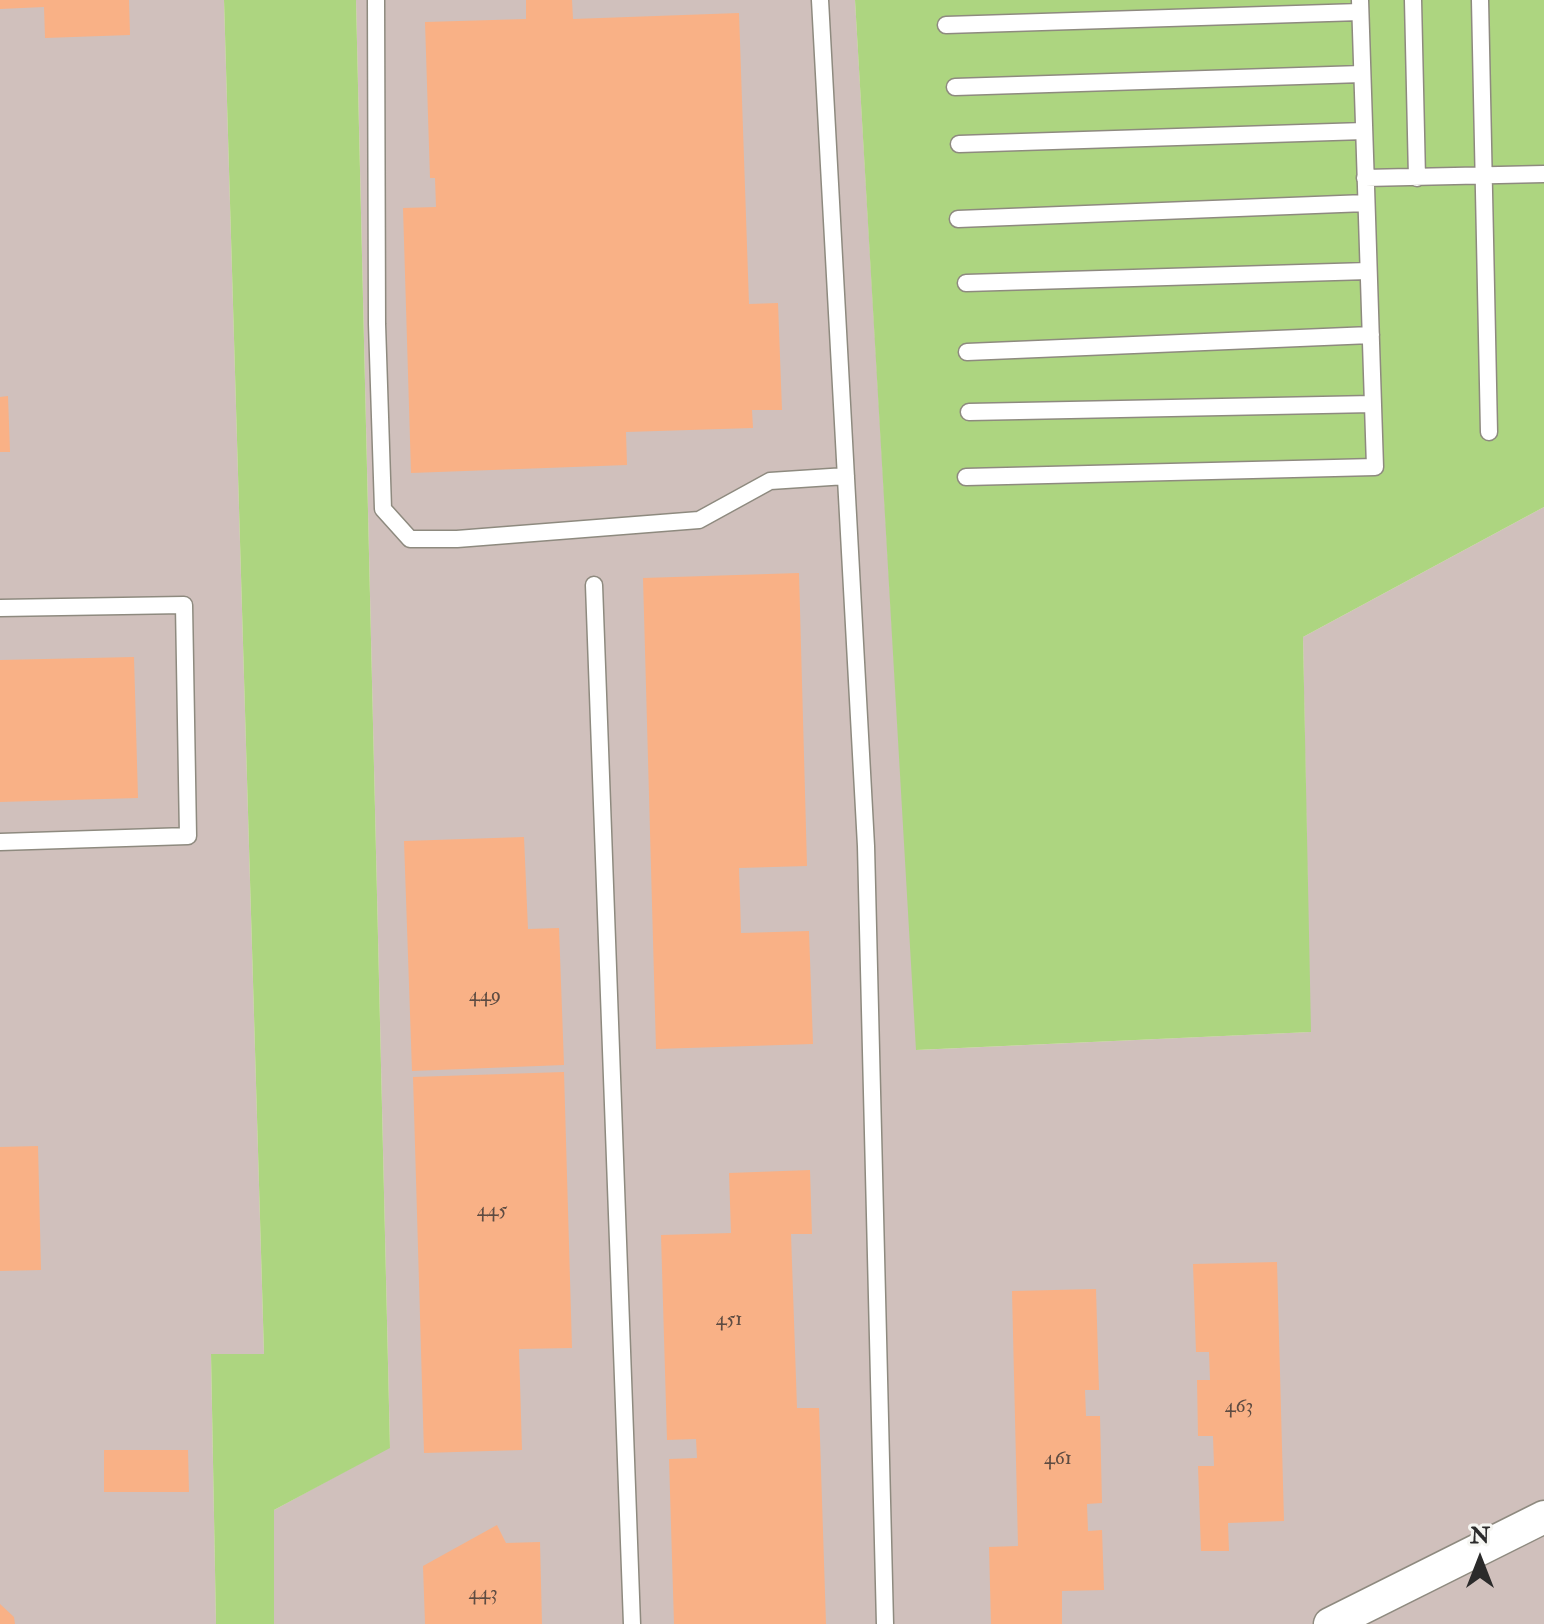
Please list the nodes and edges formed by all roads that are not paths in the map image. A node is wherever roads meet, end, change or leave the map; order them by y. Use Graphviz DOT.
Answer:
graph roads {
  1 [pos="376,0"];
  2 [pos="820,0"];
  3 [pos="1413,0"];
  4 [pos="1480,0"];
  5 [pos="1360,6"];
  6 [pos="946,25"];
  7 [pos="1362,74"];
  8 [pos="955,87"];
  9 [pos="1364,131"];
  10 [pos="959,144"];
  11 [pos="1544,174"];
  12 [pos="1484,177"];
  13 [pos="1365,178"];
  14 [pos="1417,178"];
  15 [pos="1366,203"];
  16 [pos="958,219"];
  17 [pos="1368,271"];
  18 [pos="966,283"];
  19 [pos="1371,335"];
  20 [pos="967,352"];
  21 [pos="1373,404"];
  22 [pos="969,412"];
  23 [pos="1489,432"];
  24 [pos="846,476"];
  25 [pos="966,477"];
  26 [pos="594,585"];
  27 [pos="0,608"];
  28 [pos="0,842"];
  29 [pos="1544,1517"];
  30 [pos="632,1624"];
  31 [pos="885,1624"];
  32 [pos="1330,1624"];
  1 -- 24 [label="lane"];
  2 -- 24 [label="lane"];
  3 -- 14 [label="lane"];
  4 -- 12 [label="lane"];
  5 -- 6 [label="lane"];
  5 -- 7 [label="lane"];
  7 -- 8 [label="lane"];
  7 -- 9 [label="lane"];
  9 -- 10 [label="lane"];
  9 -- 13 [label="lane"];
  11 -- 12 [label="lane"];
  12 -- 14 [label="lane"];
  12 -- 23 [label="lane"];
  13 -- 14 [label="lane"];
  13 -- 15 [label="lane"];
  15 -- 16 [label="lane"];
  15 -- 17 [label="lane"];
  17 -- 18 [label="lane"];
  17 -- 19 [label="lane"];
  19 -- 20 [label="lane"];
  19 -- 21 [label="lane"];
  21 -- 22 [label="lane"];
  21 -- 25 [label="lane"];
  24 -- 31 [label="lane"];
  26 -- 30 [label="lane"];
  27 -- 28 [label="lane"];
  29 -- 32 [label="street"];
}
